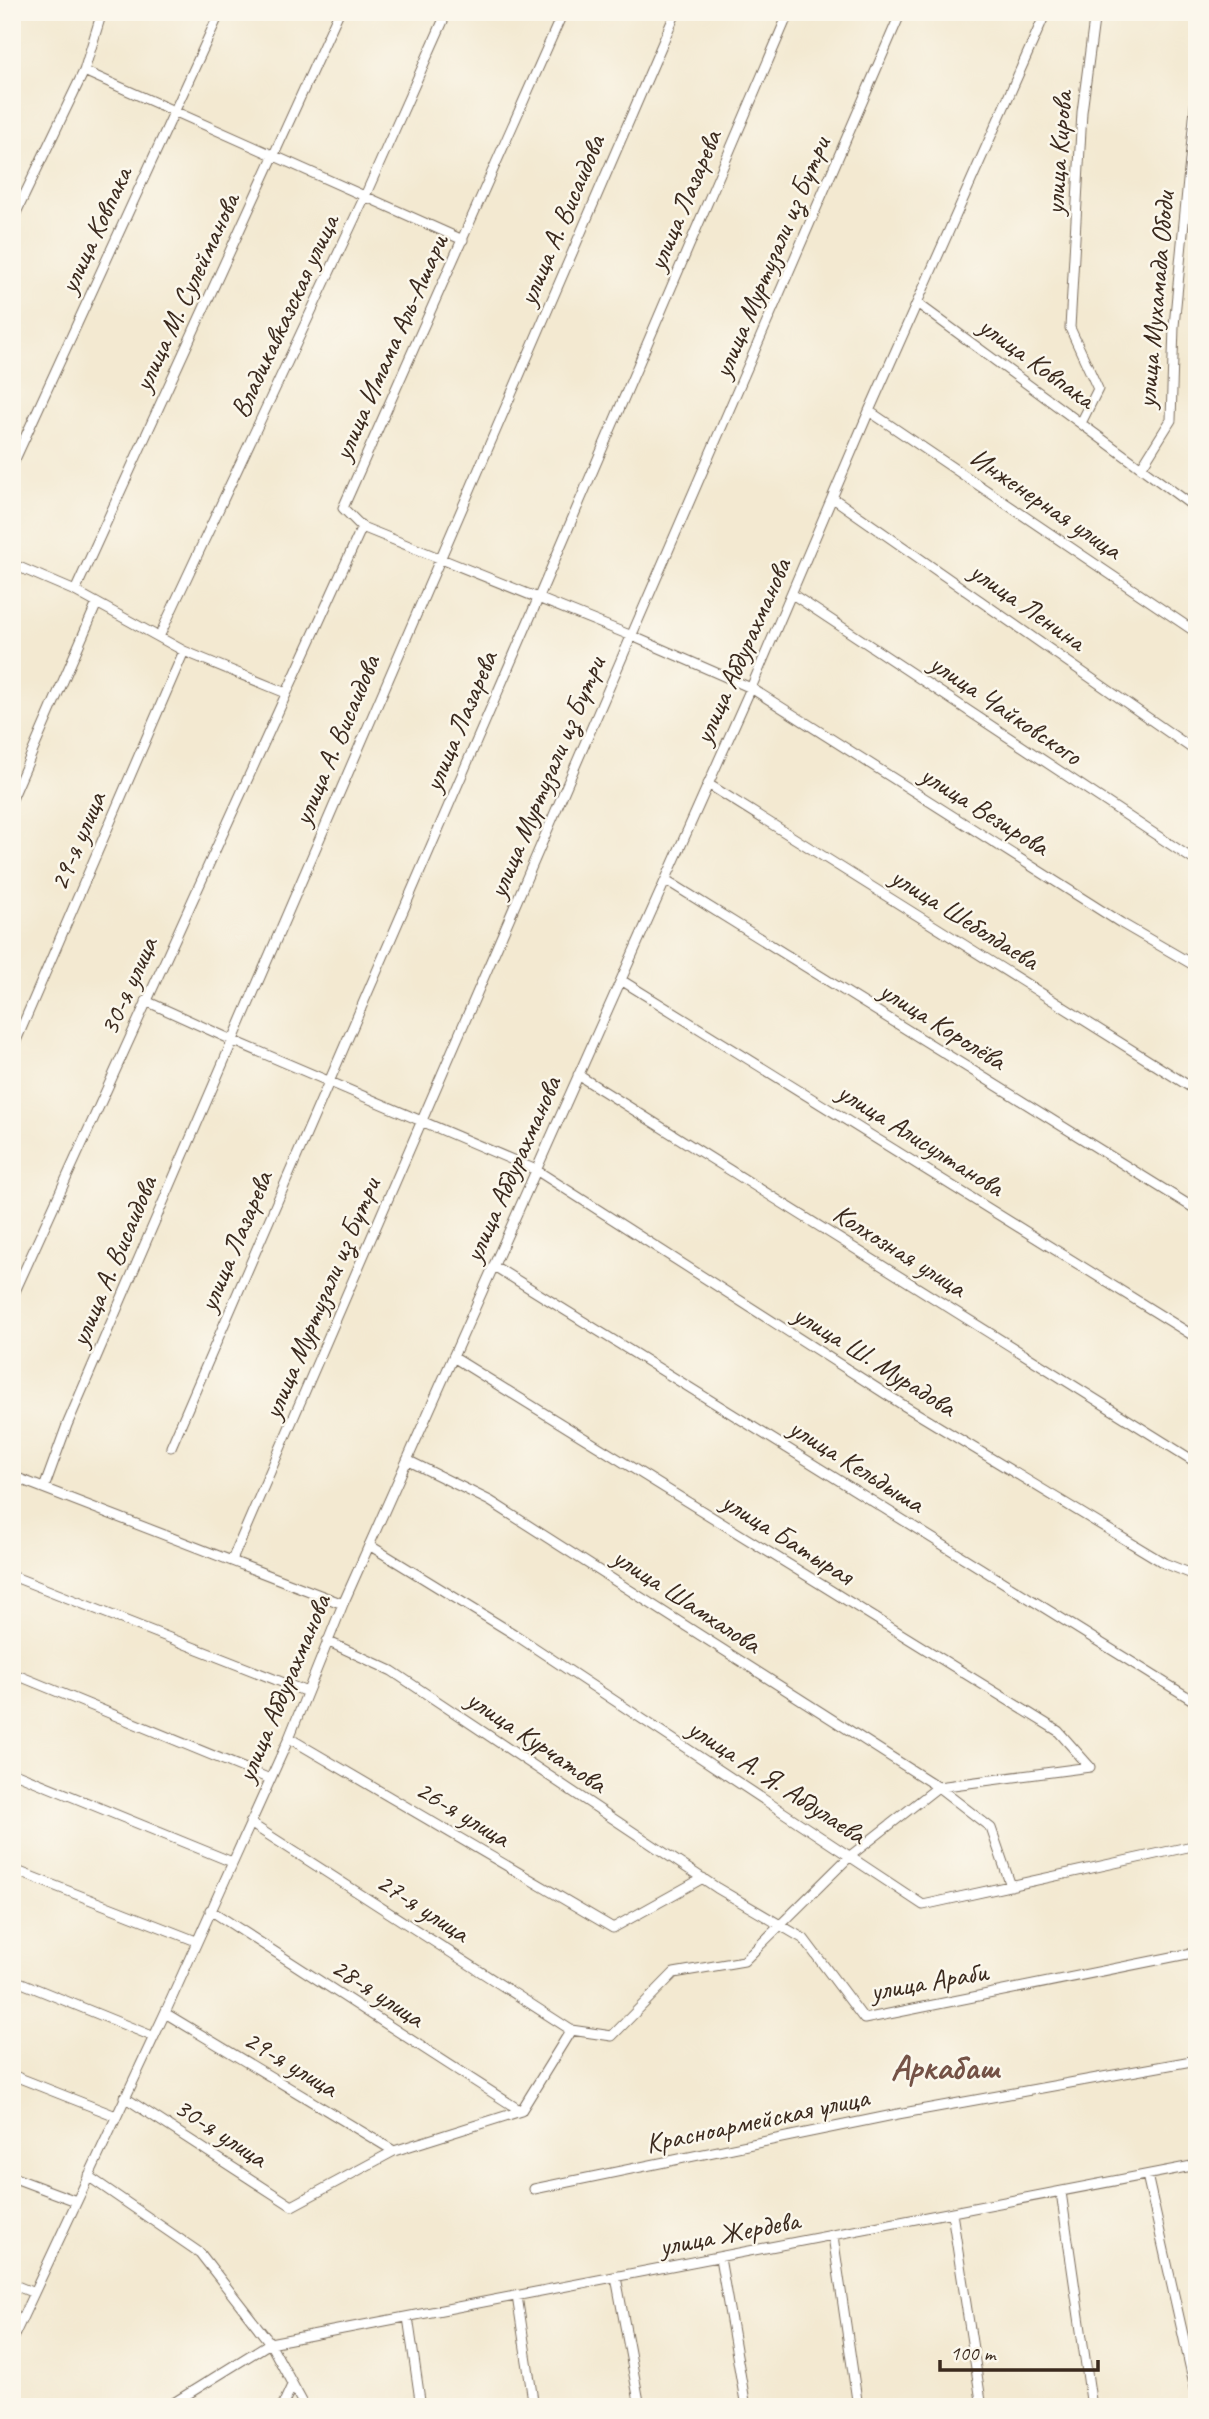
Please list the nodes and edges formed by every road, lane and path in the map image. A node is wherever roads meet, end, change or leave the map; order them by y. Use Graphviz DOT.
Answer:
graph roads {
  1 [pos="102,12"];
  2 [pos="220,12"];
  3 [pos="339,12"];
  4 [pos="447,12"];
  5 [pos="563,12"];
  6 [pos="676,12"];
  7 [pos="789,12"];
  8 [pos="901,12"];
  9 [pos="1046,12"];
  10 [pos="1095,12"];
  11 [pos="84,71"];
  12 [pos="1197,86"];
  13 [pos="175,111"];
  14 [pos="273,156"];
  15 [pos="365,196"];
  16 [pos="12,221"];
  17 [pos="463,240"];
  18 [pos="917,303"];
  19 [pos="869,411"];
  20 [pos="1080,423"];
  21 [pos="12,466"];
  22 [pos="1141,468"];
  23 [pos="833,498"];
  24 [pos="1197,509"];
  25 [pos="362,527"];
  26 [pos="439,558"];
  27 [pos="12,564"];
  28 [pos="75,591"];
  29 [pos="792,594"];
  30 [pos="538,598"];
  31 [pos="97,603"];
  32 [pos="1197,633"];
  33 [pos="632,636"];
  34 [pos="159,637"];
  35 [pos="184,651"];
  36 [pos="751,688"];
  37 [pos="286,693"];
  38 [pos="1197,752"];
  39 [pos="708,784"];
  40 [pos="12,799"];
  41 [pos="1197,862"];
  42 [pos="666,880"];
  43 [pos="1197,967"];
  44 [pos="621,980"];
  45 [pos="146,1001"];
  46 [pos="232,1040"];
  47 [pos="12,1050"];
  48 [pos="578,1075"];
  49 [pos="329,1082"];
  50 [pos="1197,1091"];
  51 [pos="422,1122"];
  52 [pos="537,1170"];
  53 [pos="1197,1210"];
  54 [pos="494,1266"];
  55 [pos="12,1298"];
  56 [pos="1197,1338"];
  57 [pos="453,1357"];
  58 [pos="171,1447"];
  59 [pos="407,1460"];
  60 [pos="1197,1463"];
  61 [pos="12,1476"];
  62 [pos="44,1488"];
  63 [pos="369,1545"];
  64 [pos="232,1560"];
  65 [pos="12,1576"];
  66 [pos="1197,1576"];
  67 [pos="343,1604"];
  68 [pos="327,1641"];
  69 [pos="12,1673"];
  70 [pos="307,1692"];
  71 [pos="1197,1701"];
  72 [pos="289,1738"];
  73 [pos="12,1772"];
  74 [pos="270,1779"];
  75 [pos="938,1787"];
  76 [pos="250,1823"];
  77 [pos="1197,1845"];
  78 [pos="850,1856"];
  79 [pos="232,1862"];
  80 [pos="12,1869"];
  81 [pos="703,1878"];
  82 [pos="1011,1886"];
  83 [pos="718,1888"];
  84 [pos="210,1910"];
  85 [pos="780,1925"];
  86 [pos="196,1941"];
  87 [pos="1197,1952"];
  88 [pos="12,1979"];
  89 [pos="165,2013"];
  90 [pos="571,2029"];
  91 [pos="152,2036"];
  92 [pos="1197,2060"];
  93 [pos="12,2075"];
  94 [pos="124,2096"];
  95 [pos="521,2111"];
  96 [pos="116,2116"];
  97 [pos="394,2151"];
  98 [pos="1197,2165"];
  99 [pos="1147,2175"];
  100 [pos="88,2176"];
  101 [pos="12,2177"];
  102 [pos="534,2189"];
  103 [pos="1061,2192"];
  104 [pos="76,2201"];
  105 [pos="952,2213"];
  106 [pos="833,2236"];
  107 [pos="720,2258"];
  108 [pos="616,2277"];
  109 [pos="12,2284"];
  110 [pos="34,2293"];
  111 [pos="517,2296"];
  112 [pos="408,2317"];
  113 [pos="12,2340"];
  114 [pos="270,2343"];
  115 [pos="292,2385"];
  116 [pos="1197,2397"];
  117 [pos="167,2407"];
  118 [pos="282,2407"];
  119 [pos="305,2407"];
  120 [pos="421,2407"];
  121 [pos="534,2407"];
  122 [pos="640,2407"];
  123 [pos="746,2407"];
  124 [pos="858,2407"];
  125 [pos="982,2407"];
  126 [pos="1092,2407"];
  1 -- 11 [label="street"];
  2 -- 13 [label="street, улица Ковпака"];
  3 -- 14 [label="street, улица М. Сулейманова"];
  4 -- 15 [label="street, Владикавказская улица"];
  5 -- 17 [label="street, улица Имама Аль-Ашари"];
  6 -- 26 [label="street, улица А. Висаидова"];
  7 -- 30 [label="street, улица Лазарева"];
  8 -- 33 [label="street, улица Муртузали из Бутри"];
  9 -- 18 [label="street, улица Абдурахманова"];
  10 -- 20 [label="street, улица Кирова"];
  11 -- 13 [label="street"];
  11 -- 16 [label="street"];
  12 -- 22 [label="street, улица Мухамада Ободи"];
  13 -- 14 [label="street"];
  13 -- 21 [label="street, улица Ковпака"];
  14 -- 15 [label="street"];
  14 -- 28 [label="street, улица М. Сулейманова"];
  15 -- 17 [label="street"];
  15 -- 34 [label="street, Владикавказская улица"];
  17 -- 25 [label="street, улица Имама Аль-Ашари"];
  18 -- 19 [label="street, улица Абдурахманова"];
  18 -- 20 [label="street, улица Ковпака"];
  19 -- 23 [label="street, улица Абдурахманова"];
  19 -- 32 [label="street, Инженерная улица"];
  20 -- 22 [label="street, улица Ковпака"];
  22 -- 24 [label="street, улица Ковпака"];
  23 -- 29 [label="street, улица Абдурахманова"];
  23 -- 38 [label="street, улица Ленина"];
  25 -- 26 [label="street, улица Везирова"];
  25 -- 37 [label="street"];
  26 -- 30 [label="street, улица Везирова"];
  26 -- 46 [label="street, улица А. Висаидова"];
  27 -- 28 [label="street"];
  28 -- 31 [label="street"];
  29 -- 36 [label="street, улица Абдурахманова"];
  29 -- 41 [label="street, улица Чайковского"];
  30 -- 33 [label="street, улица Везирова"];
  30 -- 49 [label="street, улица Лазарева"];
  31 -- 34 [label="street"];
  31 -- 40 [label="street"];
  33 -- 36 [label="street, улица Везирова"];
  33 -- 51 [label="street, улица Муртузали из Бутри"];
  34 -- 35 [label="street"];
  35 -- 37 [label="street"];
  35 -- 47 [label="street, 29-я улица"];
  36 -- 39 [label="street, улица Абдурахманова"];
  36 -- 43 [label="street, улица Везирова"];
  37 -- 45 [label="street, 30-я улица"];
  39 -- 42 [label="street, улица Абдурахманова"];
  39 -- 50 [label="street, улица Шеболдаева"];
  42 -- 44 [label="street, улица Абдурахманова"];
  42 -- 53 [label="street, улица Королёва"];
  44 -- 48 [label="street, улица Абдурахманова"];
  44 -- 56 [label="street, улица Алисултанова"];
  45 -- 46 [label="street, улица Ш. Мурадова"];
  45 -- 55 [label="street, 30-я улица"];
  46 -- 49 [label="street, улица Ш. Мурадова"];
  46 -- 62 [label="street, улица А. Висаидова"];
  48 -- 52 [label="street, улица Абдурахманова"];
  48 -- 60 [label="street, Колхозная улица"];
  49 -- 51 [label="street, улица Ш. Мурадова"];
  49 -- 58 [label="street, улица Лазарева"];
  51 -- 52 [label="street, улица Ш. Мурадова"];
  51 -- 64 [label="street, улица Муртузали из Бутри"];
  52 -- 54 [label="street, улица Абдурахманова"];
  52 -- 66 [label="street, улица Ш. Мурадова"];
  54 -- 57 [label="street, улица Абдурахманова"];
  54 -- 71 [label="street, улица Кельдыша"];
  57 -- 59 [label="street, улица Абдурахманова"];
  57 -- 75 [label="street, улица Батырая"];
  59 -- 63 [label="street, улица Абдурахманова"];
  59 -- 75 [label="street, улица Шамхалова"];
  61 -- 62 [label="street"];
  62 -- 64 [label="street"];
  63 -- 67 [label="street, улица Абдурахманова"];
  63 -- 78 [label="street, улица А. Я. Абдулаева"];
  64 -- 67 [label="street"];
  65 -- 70 [label="street"];
  67 -- 68 [label="street, улица Абдурахманова"];
  68 -- 70 [label="street, улица Абдурахманова"];
  68 -- 81 [label="street, улица Курчатова"];
  69 -- 74 [label="street"];
  70 -- 72 [label="street, улица Абдурахманова"];
  72 -- 74 [label="street, улица Абдурахманова"];
  72 -- 81 [label="street, 26-я улица"];
  73 -- 79 [label="street"];
  74 -- 76 [label="street, улица Абдурахманова"];
  75 -- 78 [label="street"];
  75 -- 82 [label="street, улица Шамхалова"];
  76 -- 79 [label="street, улица Абдурахманова"];
  76 -- 90 [label="street, 27-я улица"];
  77 -- 82 [label="street, улица А. Я. Абдулаева"];
  78 -- 82 [label="street, улица А. Я. Абдулаева"];
  78 -- 85 [label="street"];
  79 -- 84 [label="street, улица Абдурахманова"];
  80 -- 86 [label="street"];
  81 -- 83 [label="street, улица Курчатова"];
  83 -- 85 [label="street, улица Араби"];
  84 -- 86 [label="street, улица Абдурахманова"];
  84 -- 95 [label="street, 28-я улица"];
  85 -- 87 [label="street, улица Араби"];
  85 -- 90 [label="street"];
  86 -- 89 [label="street, улица Абдурахманова"];
  88 -- 91 [label="street"];
  89 -- 91 [label="street, улица Абдурахманова"];
  89 -- 97 [label="street, 29-я улица"];
  90 -- 95 [label="street"];
  91 -- 94 [label="street, улица Абдурахманова"];
  92 -- 102 [label="street, Красноармейская улица"];
  93 -- 96 [label="street"];
  94 -- 96 [label="street, улица Абдурахманова"];
  94 -- 97 [label="street, 30-я улица"];
  95 -- 97 [label="street"];
  96 -- 100 [label="street, улица Абдурахманова"];
  98 -- 99 [label="street, улица Жердева"];
  99 -- 103 [label="street, улица Жердева"];
  99 -- 116 [label="street"];
  100 -- 104 [label="street, улица Абдурахманова"];
  100 -- 114 [label="street"];
  101 -- 104 [label="street"];
  103 -- 105 [label="street, улица Жердева"];
  103 -- 126 [label="street"];
  104 -- 110 [label="street, улица Абдурахманова"];
  105 -- 106 [label="street, улица Жердева"];
  105 -- 125 [label="street"];
  106 -- 107 [label="street, улица Жердева"];
  106 -- 124 [label="street"];
  107 -- 108 [label="street, улица Жердева"];
  107 -- 123 [label="street"];
  108 -- 111 [label="street, улица Жердева"];
  108 -- 122 [label="street"];
  109 -- 110 [label="street"];
  110 -- 113 [label="street, улица Абдурахманова"];
  111 -- 112 [label="street, улица Жердева"];
  111 -- 121 [label="street"];
  112 -- 114 [label="street, улица Жердева"];
  112 -- 120 [label="street"];
  114 -- 115 [label="street"];
  114 -- 117 [label="street"];
  115 -- 118 [label="street"];
  115 -- 119 [label="street"];
}
